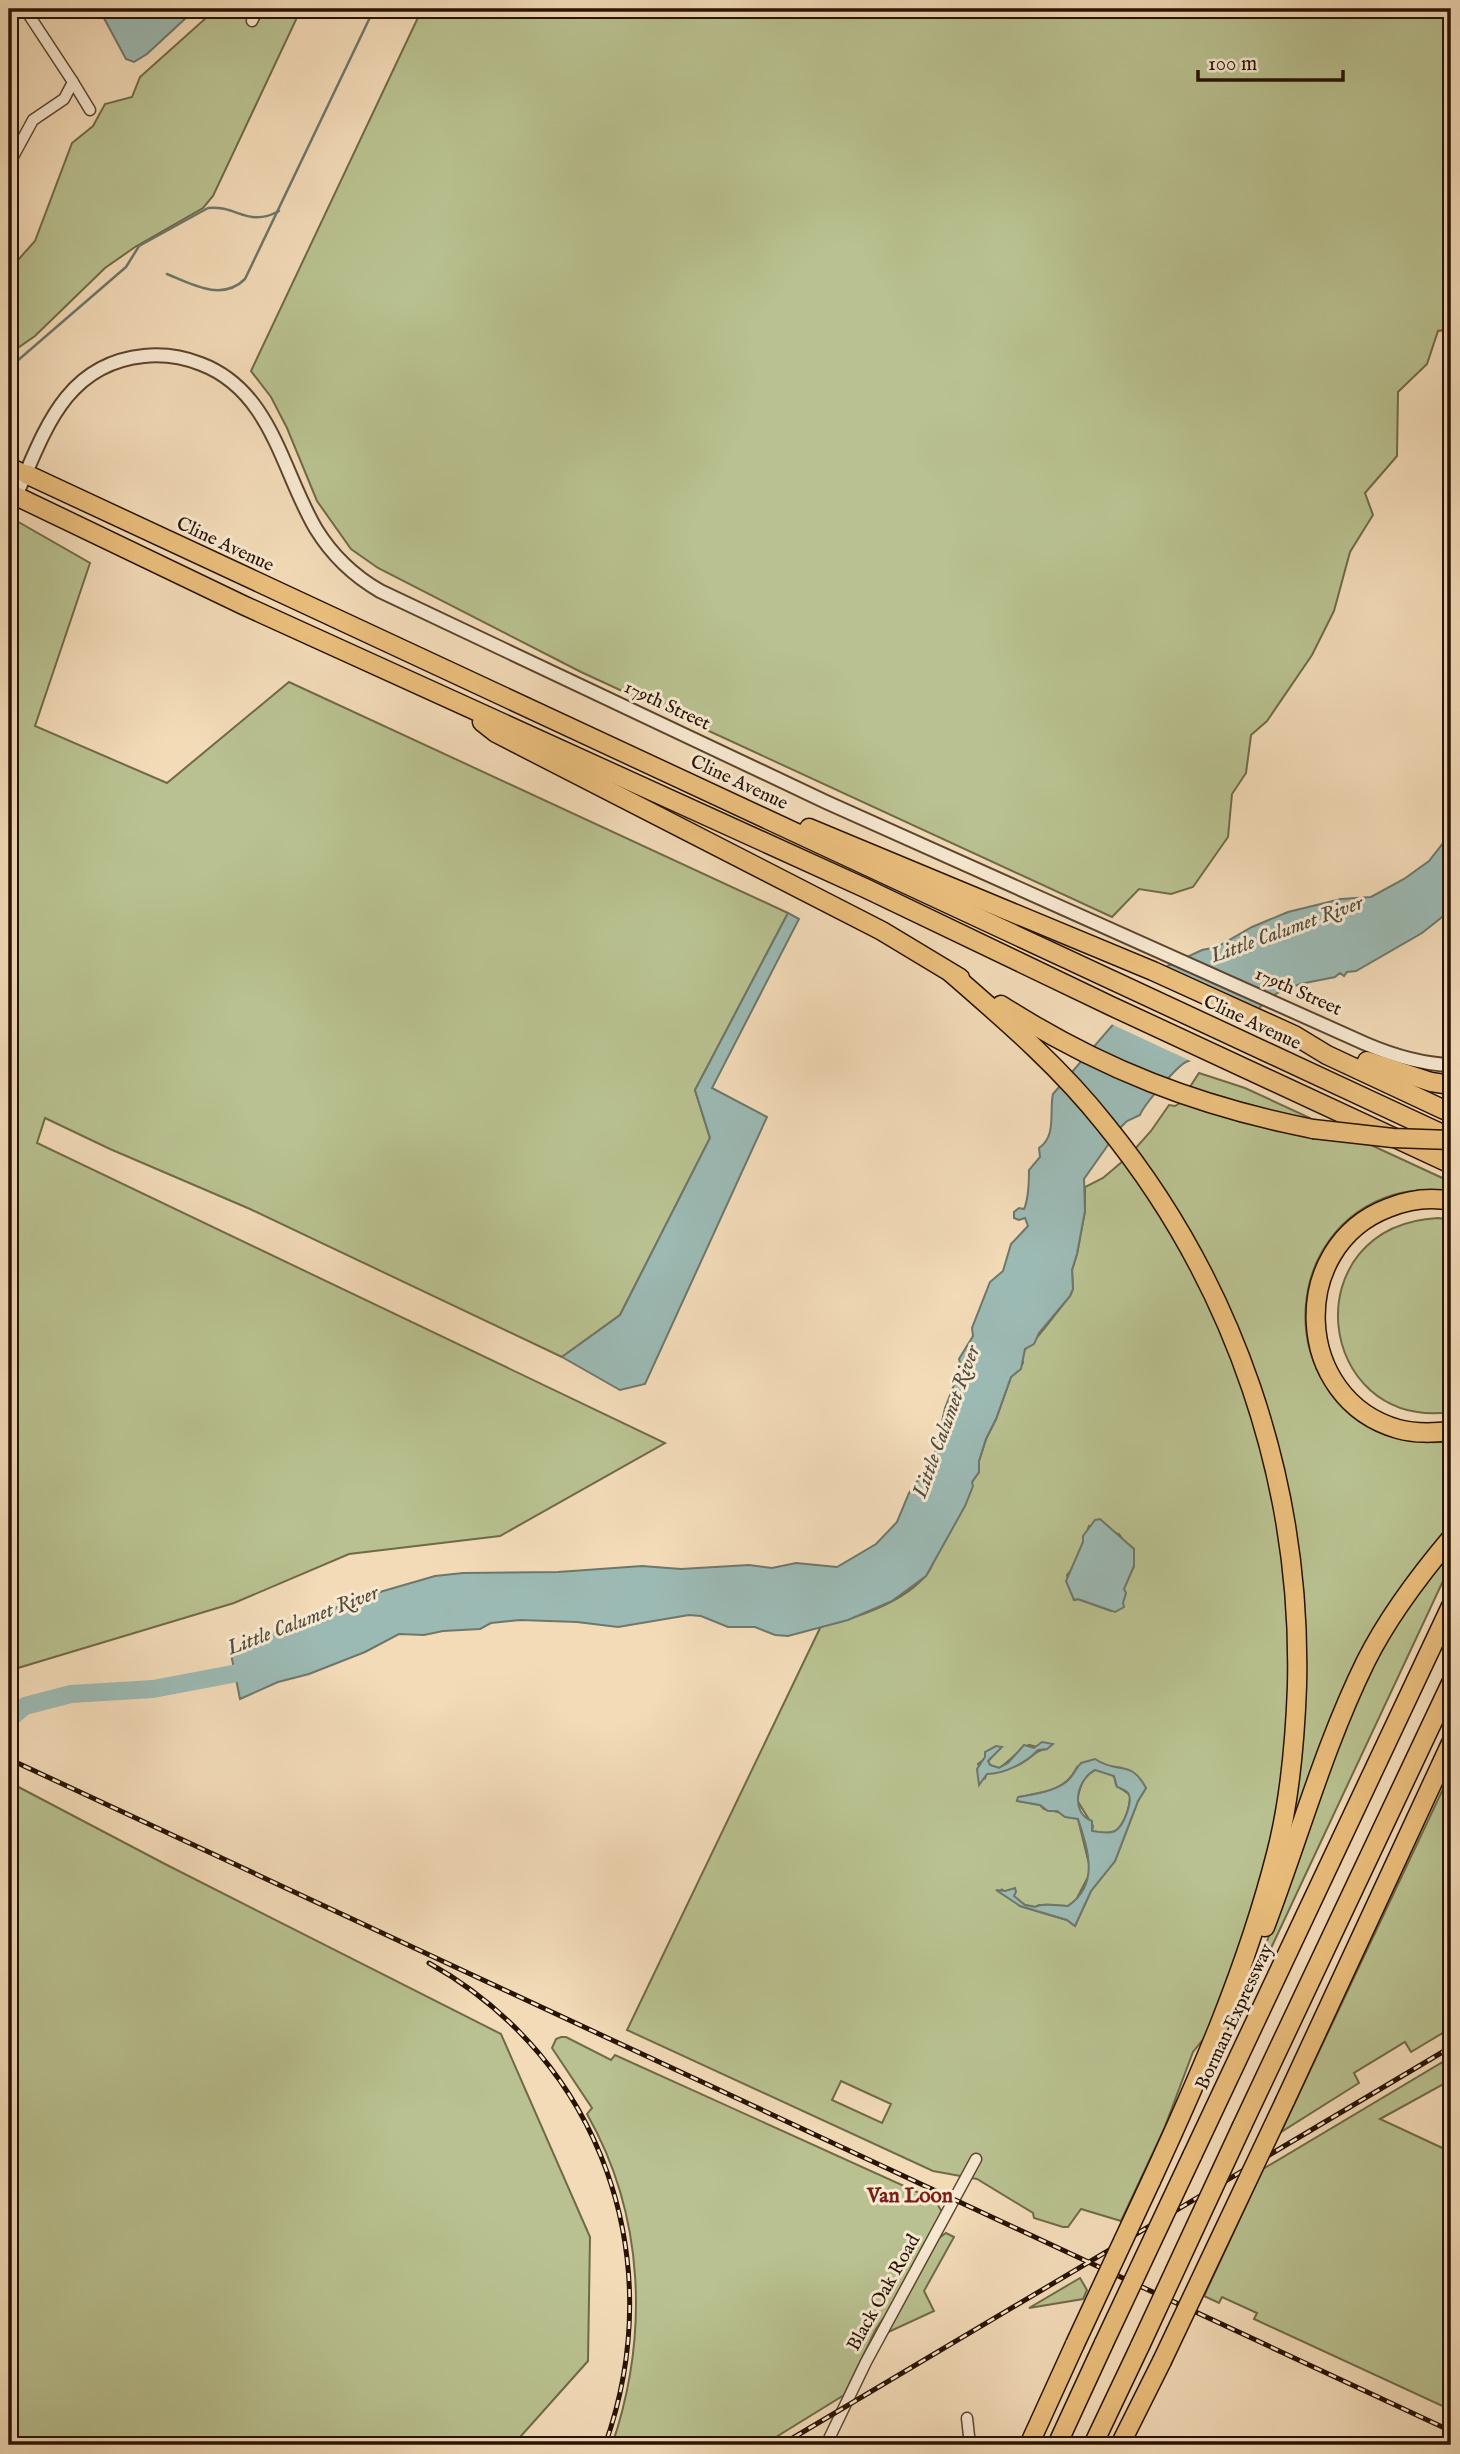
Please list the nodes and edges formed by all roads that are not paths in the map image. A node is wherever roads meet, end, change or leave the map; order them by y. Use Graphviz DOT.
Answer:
graph roads {
  1 [pos="25,9"];
  2 [pos="258,9"];
  3 [pos="252,21"];
  4 [pos="72,82"];
  5 [pos="90,110"];
  6 [pos="9,164"];
  7 [pos="9,466"];
  8 [pos="26,474"];
  9 [pos="11,500"];
  10 [pos="448,697"];
  11 [pos="708,792"];
  12 [pos="951,973"];
  13 [pos="1294,1035"];
  14 [pos="1451,1065"];
  15 [pos="1451,1085"];
  16 [pos="1451,1113"];
  17 [pos="1451,1139"];
  18 [pos="1451,1164"];
  19 [pos="1451,1201"];
  20 [pos="1451,1431"];
  21 [pos="1451,1538"];
  22 [pos="1451,1606"];
  23 [pos="1451,1684"];
  24 [pos="1451,1744"];
  25 [pos="1214,2042"];
  26 [pos="976,2159"];
  27 [pos="967,2418"];
  28 [pos="826,2445"];
  29 [pos="967,2445"];
  30 [pos="1030,2445"];
  31 [pos="1056,2445"];
  32 [pos="1093,2445"];
  33 [pos="1120,2445"];
  1 -- 4 [label="street"];
  2 -- 3 [label="street"];
  4 -- 5 [label="street"];
  4 -- 6 [label="street"];
  7 -- 8 [label="main road, Cline Avenue"];
  8 -- 9 [label="street, 179th Street"];
  8 -- 11 [label="highway, Cline Avenue"];
  8 -- 14 [label="street, 179th Street"];
  9 -- 10 [label="highway"];
  10 -- 12 [label="highway"];
  10 -- 18 [label="highway"];
  11 -- 13 [label="highway"];
  11 -- 17 [label="highway, Cline Avenue"];
  12 -- 17 [label="highway, bridge"];
  12 -- 25 [label="highway"];
  13 -- 15 [label="highway"];
  13 -- 16 [label="highway"];
  19 -- 20 [label="highway"];
  21 -- 25 [label="highway"];
  22 -- 31 [label="highway, Borman Expressway, bridge"];
  23 -- 32 [label="highway, bridge"];
  24 -- 33 [label="highway, bridge"];
  25 -- 30 [label="highway, bridge"];
  26 -- 28 [label="street, Black Oak Road"];
  27 -- 29 [label="street"];
}
